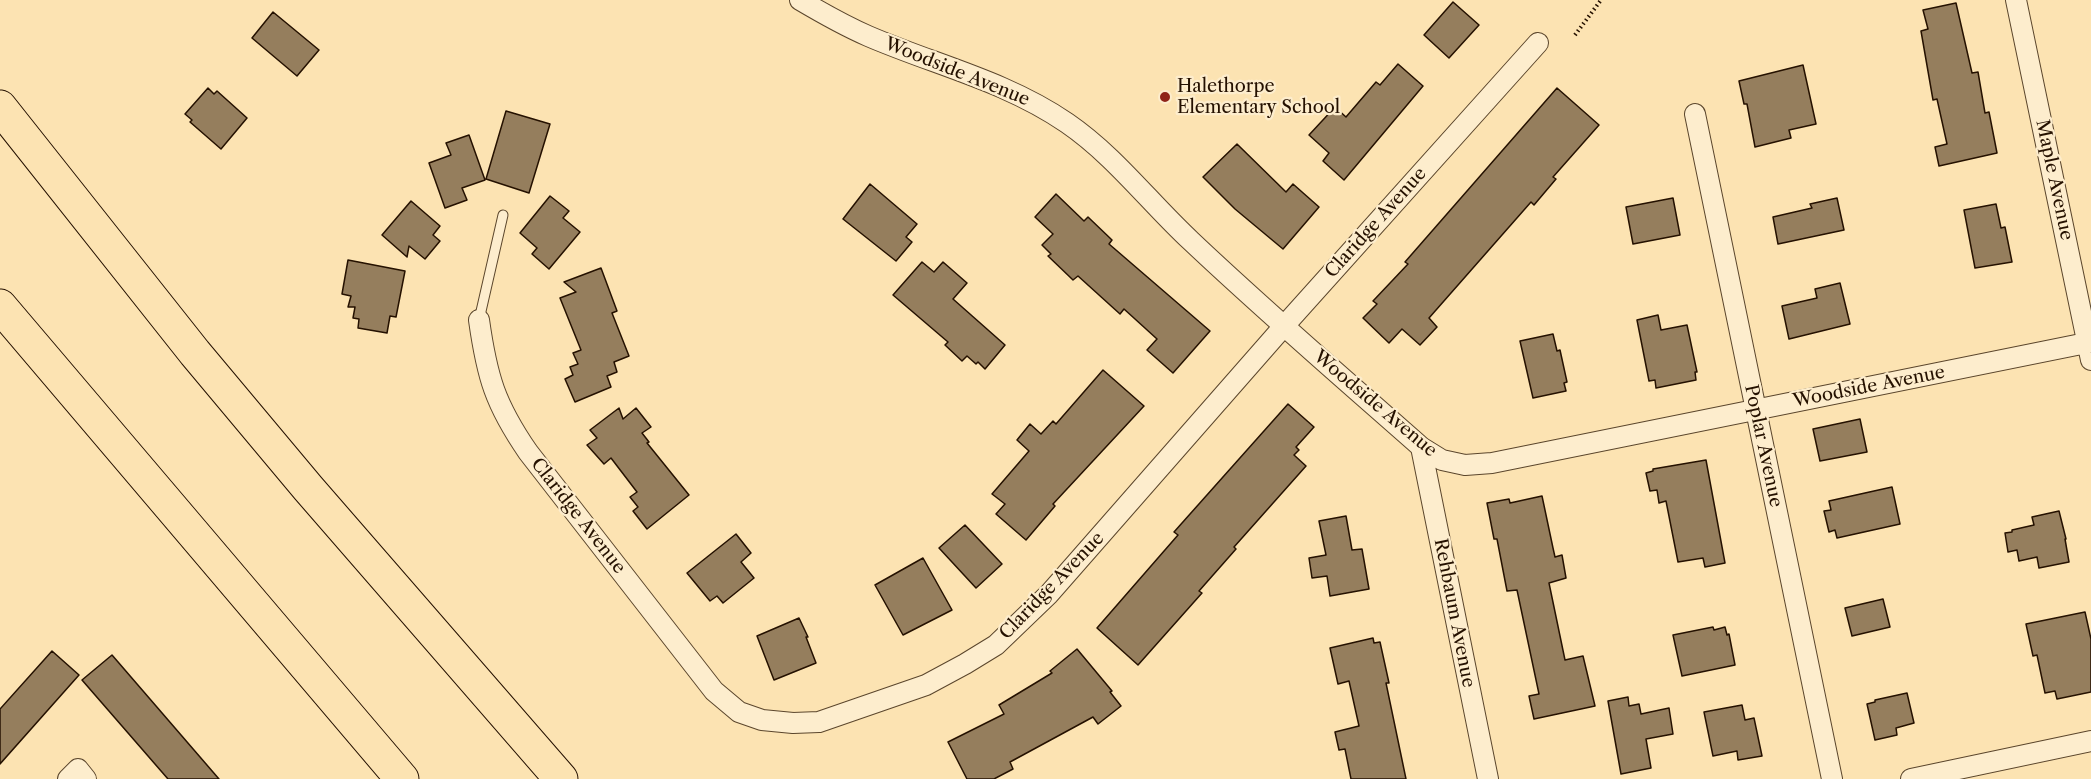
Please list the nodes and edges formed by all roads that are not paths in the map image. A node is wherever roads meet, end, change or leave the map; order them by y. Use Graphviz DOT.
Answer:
graph roads {
  1 [pos="800,0"];
  2 [pos="2016,0"];
  3 [pos="1538,43"];
  4 [pos="0,107"];
  5 [pos="1695,114"];
  6 [pos="503,215"];
  7 [pos="0,306"];
  8 [pos="479,320"];
  9 [pos="1284,326"];
  10 [pos="2090,349"];
  11 [pos="1756,410"];
  12 [pos="1421,447"];
  13 [pos="2091,741"];
  14 [pos="68,779"];
  15 [pos="87,779"];
  16 [pos="402,779"];
  17 [pos="561,779"];
  18 [pos="1488,779"];
  19 [pos="1832,779"];
  20 [pos="1911,779"];
  1 -- 9 [label="street, Woodside Avenue"];
  2 -- 10 [label="street, Maple Avenue"];
  3 -- 9 [label="street, Claridge Avenue"];
  4 -- 17 [label="highway"];
  5 -- 11 [label="street, Poplar Avenue"];
  6 -- 8 [label="lane"];
  7 -- 16 [label="highway"];
  8 -- 9 [label="street, Claridge Avenue"];
  9 -- 12 [label="street, Woodside Avenue"];
  10 -- 11 [label="street, Woodside Avenue"];
  11 -- 12 [label="street, Woodside Avenue"];
  11 -- 19 [label="street, Poplar Avenue"];
  12 -- 18 [label="street, Rehbaum Avenue"];
  13 -- 20 [label="street"];
  14 -- 15 [label="street"];
}
